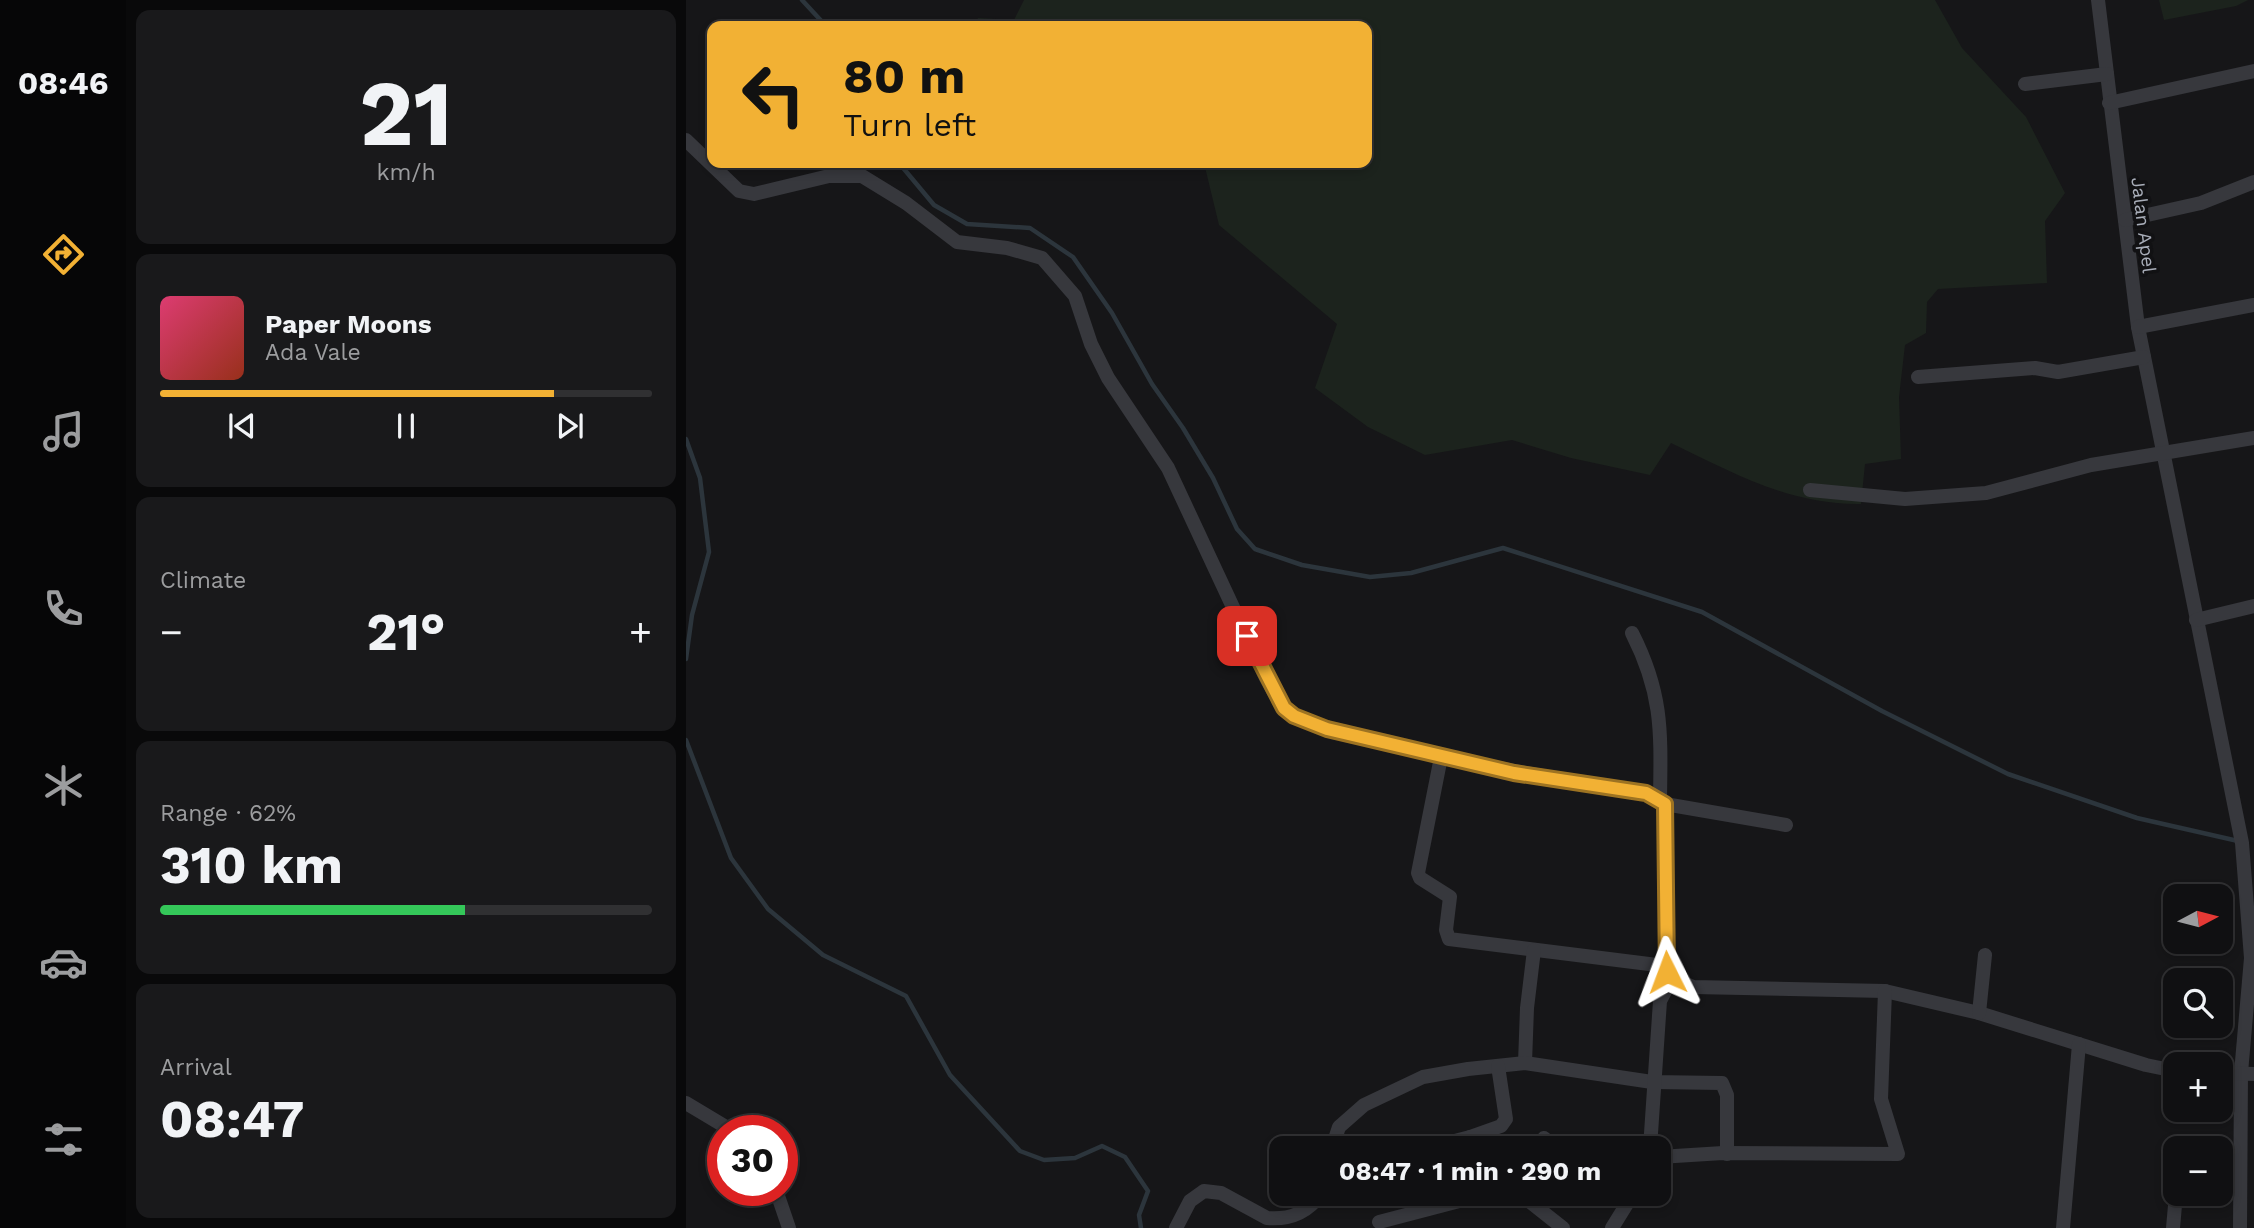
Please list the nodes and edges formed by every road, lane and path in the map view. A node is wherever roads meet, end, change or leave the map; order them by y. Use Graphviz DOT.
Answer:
graph roads {
  1 [pos="2098,0"];
  2 [pos="2254,71"];
  3 [pos="2107,74"];
  4 [pos="2025,84"];
  5 [pos="2109,103"];
  6 [pos="686,140"];
  7 [pos="707,160"];
  8 [pos="715,168"];
  9 [pos="2254,182"];
  10 [pos="2125,220"];
  11 [pos="2254,304"];
  12 [pos="2138,327"];
  13 [pos="2144,357"];
  14 [pos="1918,377"];
  15 [pos="2254,438"];
  16 [pos="2164,452"];
  17 [pos="1810,490"];
  18 [pos="2254,606"];
  19 [pos="2196,620"];
  20 [pos="1632,633"];
  21 [pos="1441,757"];
  22 [pos="1662,801"];
  23 [pos="1786,825"];
  24 [pos="1534,950"];
  25 [pos="1985,955"];
  26 [pos="1668,972"];
  27 [pos="1885,991"];
  28 [pos="1979,1013"];
  29 [pos="2079,1044"];
  30 [pos="1525,1063"];
  31 [pos="1498,1066"];
  32 [pos="2163,1070"];
  33 [pos="2248,1073"];
  34 [pos="1652,1082"];
  35 [pos="686,1103"];
  36 [pos="707,1115"];
  37 [pos="1336,1136"];
  38 [pos="1483,1136"];
  39 [pos="1650,1136"];
  40 [pos="1727,1154"];
  41 [pos="1671,1156"];
  42 [pos="781,1206"];
  43 [pos="1307,1206"];
  44 [pos="1440,1206"];
  45 [pos="1535,1206"];
  46 [pos="1622,1206"];
  47 [pos="2175,1206"];
  48 [pos="1379,1222"];
  49 [pos="789,1228"];
  50 [pos="1176,1228"];
  51 [pos="1563,1228"];
  52 [pos="1612,1228"];
  53 [pos="2063,1228"];
  54 [pos="2173,1228"];
  55 [pos="2240,1228"];
  1 -- 3 [label="street, Jalan Apel"];
  2 -- 5 [label="street"];
  3 -- 4 [label="street"];
  3 -- 5 [label="street, Jalan Apel"];
  5 -- 10 [label="street, Jalan Apel"];
  6 -- 7 [label="street"];
  8 -- 21 [label="street"];
  9 -- 10 [label="street"];
  10 -- 12 [label="street, Jalan Apel"];
  11 -- 12 [label="street"];
  12 -- 13 [label="street, Jalan Apel"];
  13 -- 14 [label="street"];
  13 -- 16 [label="street, Jalan Apel"];
  15 -- 16 [label="street"];
  16 -- 17 [label="street"];
  16 -- 19 [label="street, Jalan Apel"];
  18 -- 19 [label="street"];
  19 -- 33 [label="street, Jalan Apel"];
  20 -- 22 [label="street"];
  21 -- 22 [label="street"];
  21 -- 24 [label="street"];
  22 -- 23 [label="street"];
  22 -- 26 [label="street"];
  24 -- 26 [label="street"];
  24 -- 30 [label="street"];
  25 -- 28 [label="street"];
  26 -- 27 [label="street"];
  26 -- 34 [label="street"];
  27 -- 28 [label="street"];
  27 -- 40 [label="street"];
  28 -- 29 [label="street"];
  29 -- 32 [label="street"];
  29 -- 53 [label="street"];
  30 -- 31 [label="street"];
  30 -- 34 [label="street"];
  31 -- 37 [label="street"];
  31 -- 38 [label="street"];
  33 -- 55 [label="street, Jalan Apel"];
  34 -- 39 [label="street"];
  34 -- 40 [label="street"];
  35 -- 36 [label="street"];
  40 -- 41 [label="street"];
  42 -- 49 [label="street"];
  43 -- 50 [label="street"];
  44 -- 48 [label="street"];
  45 -- 51 [label="street"];
  46 -- 52 [label="street"];
  47 -- 54 [label="street"];
}
